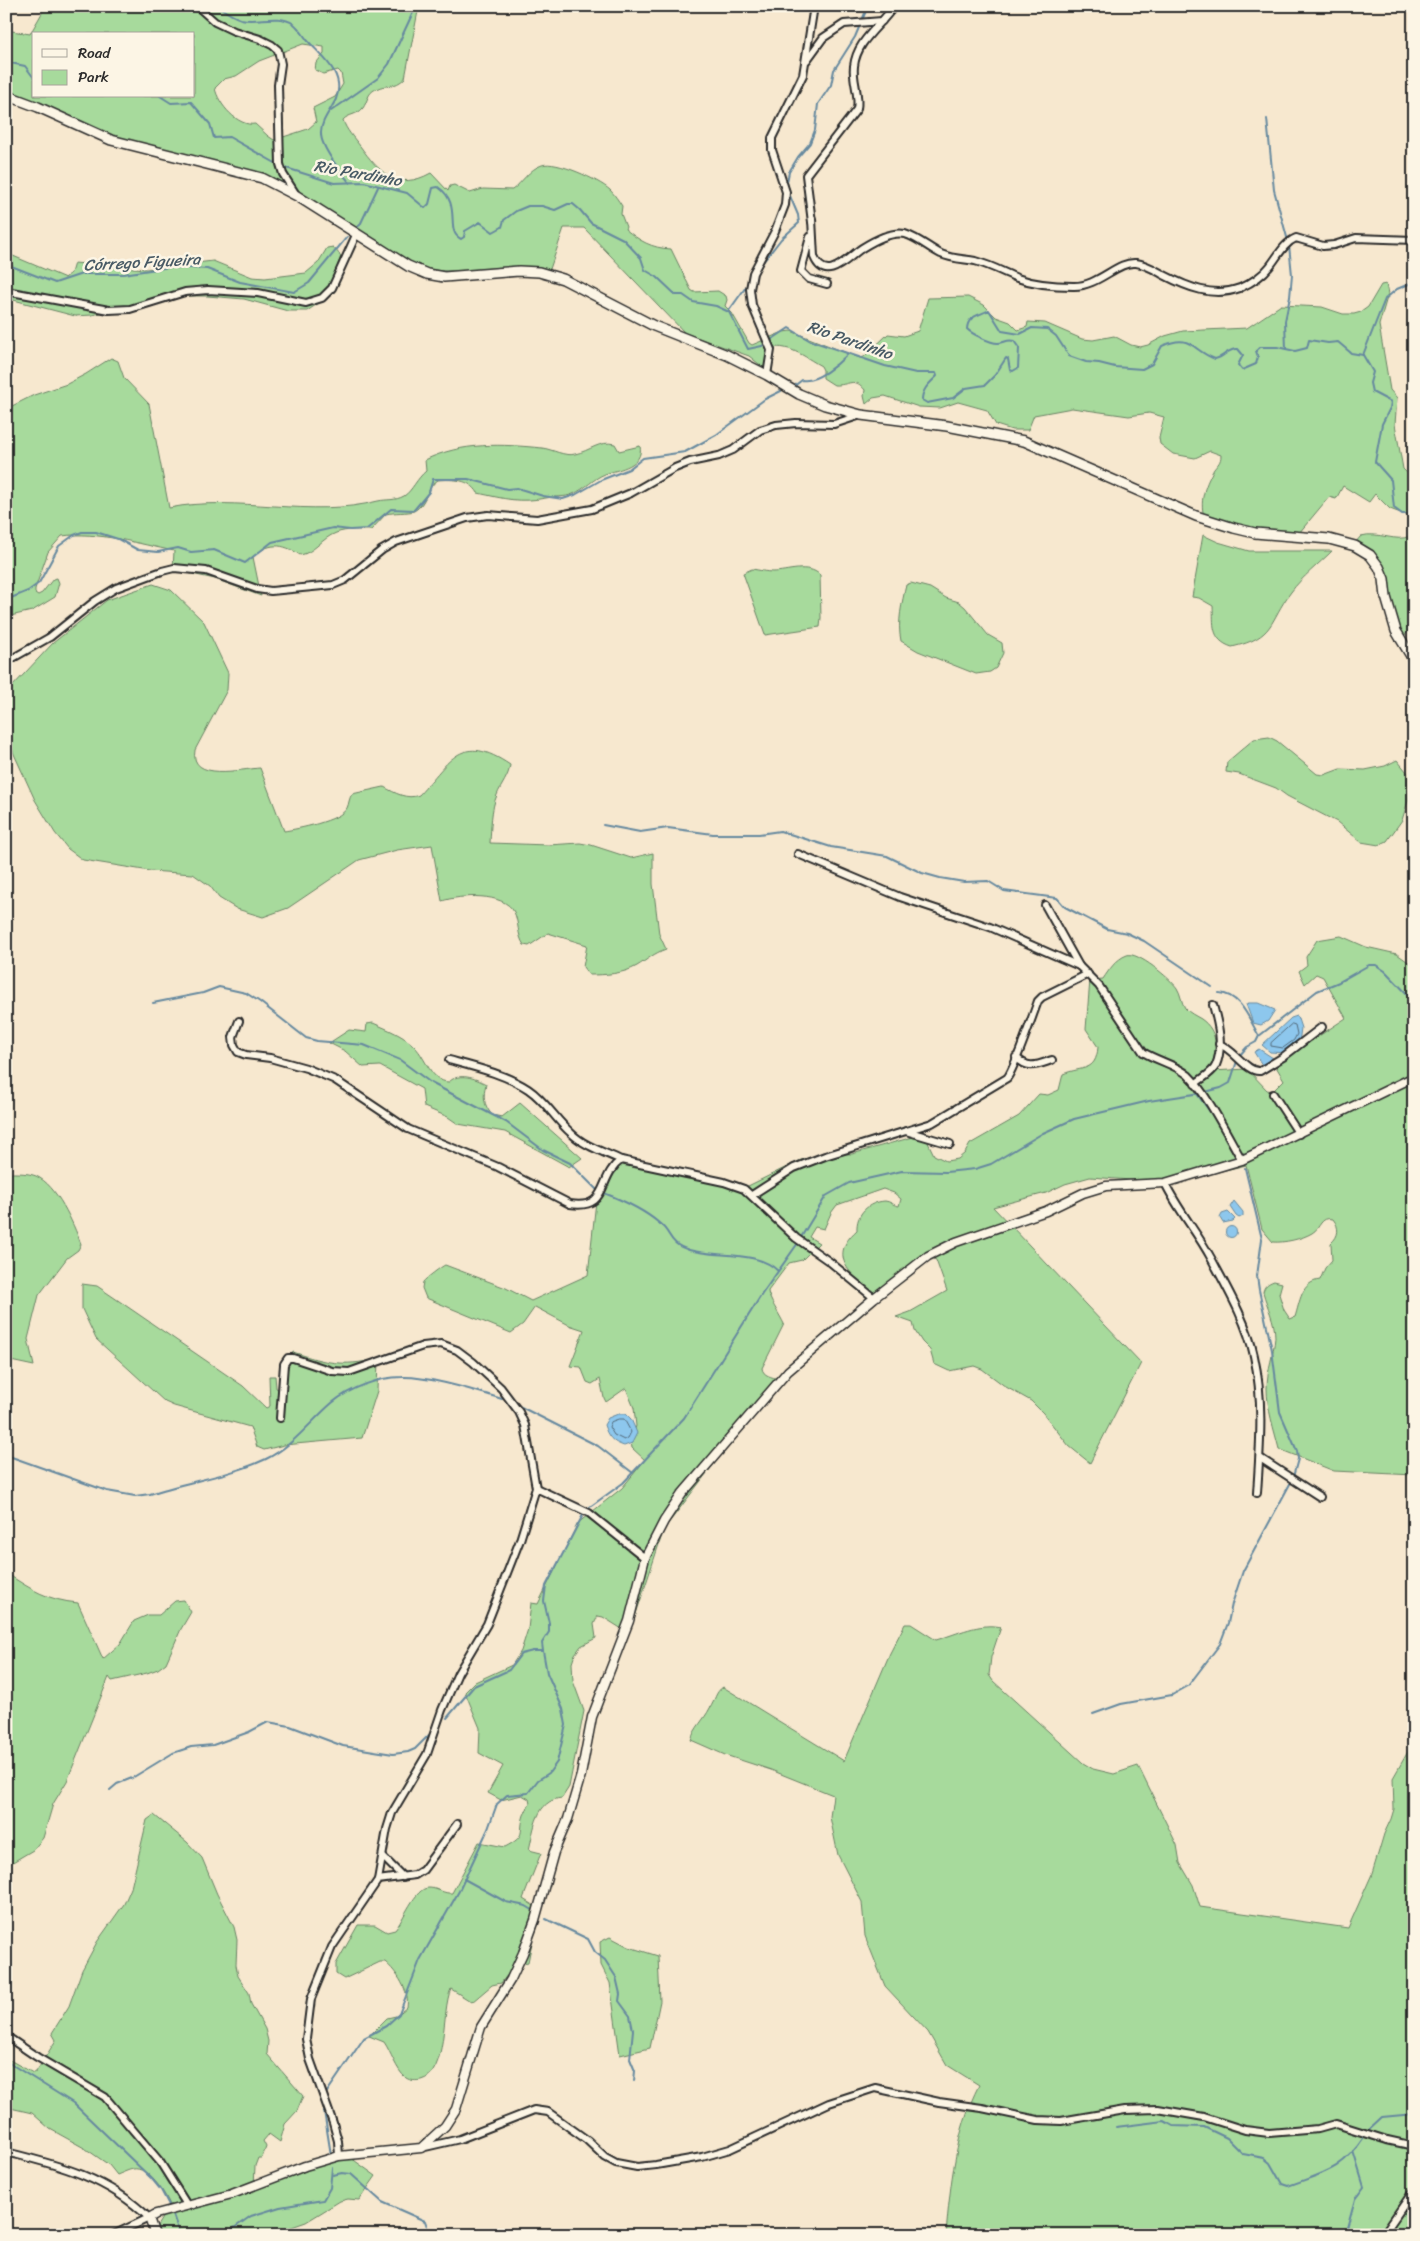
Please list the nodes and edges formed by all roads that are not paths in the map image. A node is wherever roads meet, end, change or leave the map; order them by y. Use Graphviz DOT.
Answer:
graph roads {
  1 [pos="197,6"];
  2 [pos="814,6"];
  3 [pos="894,6"];
  4 [pos="882,21"];
  5 [pos="806,61"];
  6 [pos="6,95"];
  7 [pos="297,196"];
  8 [pos="812,219"];
  9 [pos="356,235"];
  10 [pos="1414,240"];
  11 [pos="827,284"];
  12 [pos="6,291"];
  13 [pos="767,374"];
  14 [pos="861,415"];
  15 [pos="1414,661"];
  16 [pos="6,662"];
  17 [pos="798,854"];
  18 [pos="1045,905"];
  19 [pos="1078,966"];
  20 [pos="1088,974"];
  21 [pos="1213,1005"];
  22 [pos="239,1021"];
  23 [pos="1322,1027"];
  24 [pos="1219,1044"];
  25 [pos="1016,1056"];
  26 [pos="450,1060"];
  27 [pos="1052,1060"];
  28 [pos="1414,1077"];
  29 [pos="1197,1086"];
  30 [pos="1273,1094"];
  31 [pos="906,1131"];
  32 [pos="1299,1134"];
  33 [pos="950,1144"];
  34 [pos="621,1160"];
  35 [pos="1242,1160"];
  36 [pos="1165,1183"];
  37 [pos="752,1195"];
  38 [pos="874,1298"];
  39 [pos="280,1418"];
  40 [pos="1260,1458"];
  41 [pos="536,1488"];
  42 [pos="1257,1493"];
  43 [pos="1320,1497"];
  44 [pos="645,1558"];
  45 [pos="457,1824"];
  46 [pos="383,1857"];
  47 [pos="403,1877"];
  48 [pos="378,1880"];
  49 [pos="6,2036"];
  50 [pos="1414,2146"];
  51 [pos="421,2148"];
  52 [pos="6,2152"];
  53 [pos="339,2156"];
  54 [pos="1414,2190"];
  55 [pos="187,2205"];
  56 [pos="149,2218"];
  57 [pos="113,2235"];
  58 [pos="155,2235"];
  59 [pos="1383,2235"];
  1 -- 7 [label="street"];
  2 -- 5 [label="street"];
  3 -- 4 [label="street"];
  4 -- 5 [label="street"];
  4 -- 8 [label="street"];
  5 -- 13 [label="street"];
  6 -- 7 [label="main road"];
  7 -- 9 [label="main road"];
  8 -- 10 [label="street"];
  8 -- 11 [label="street"];
  9 -- 12 [label="street"];
  9 -- 13 [label="main road"];
  13 -- 14 [label="main road"];
  14 -- 15 [label="main road"];
  14 -- 16 [label="street"];
  17 -- 19 [label="street"];
  18 -- 19 [label="street"];
  19 -- 20 [label="street"];
  20 -- 25 [label="street"];
  20 -- 29 [label="street"];
  21 -- 24 [label="street"];
  22 -- 34 [label="street"];
  23 -- 24 [label="street"];
  24 -- 29 [label="street"];
  25 -- 27 [label="street"];
  25 -- 31 [label="street"];
  26 -- 34 [label="street"];
  28 -- 32 [label="street"];
  29 -- 35 [label="street"];
  30 -- 32 [label="street"];
  31 -- 33 [label="street"];
  31 -- 37 [label="street"];
  32 -- 35 [label="street"];
  34 -- 37 [label="street"];
  35 -- 36 [label="street"];
  36 -- 38 [label="street"];
  36 -- 40 [label="street"];
  37 -- 38 [label="street"];
  38 -- 44 [label="street"];
  39 -- 41 [label="street"];
  40 -- 42 [label="street"];
  40 -- 43 [label="street"];
  41 -- 44 [label="street"];
  41 -- 46 [label="street"];
  44 -- 51 [label="street"];
  45 -- 47 [label="street"];
  46 -- 47 [label="street"];
  46 -- 48 [label="street"];
  47 -- 48 [label="street"];
  48 -- 53 [label="street"];
  49 -- 55 [label="street"];
  50 -- 51 [label="street"];
  51 -- 53 [label="street"];
  52 -- 56 [label="street"];
  53 -- 55 [label="street"];
  54 -- 59 [label="street"];
  55 -- 56 [label="street"];
  56 -- 57 [label="street"];
  56 -- 58 [label="street"];
}
